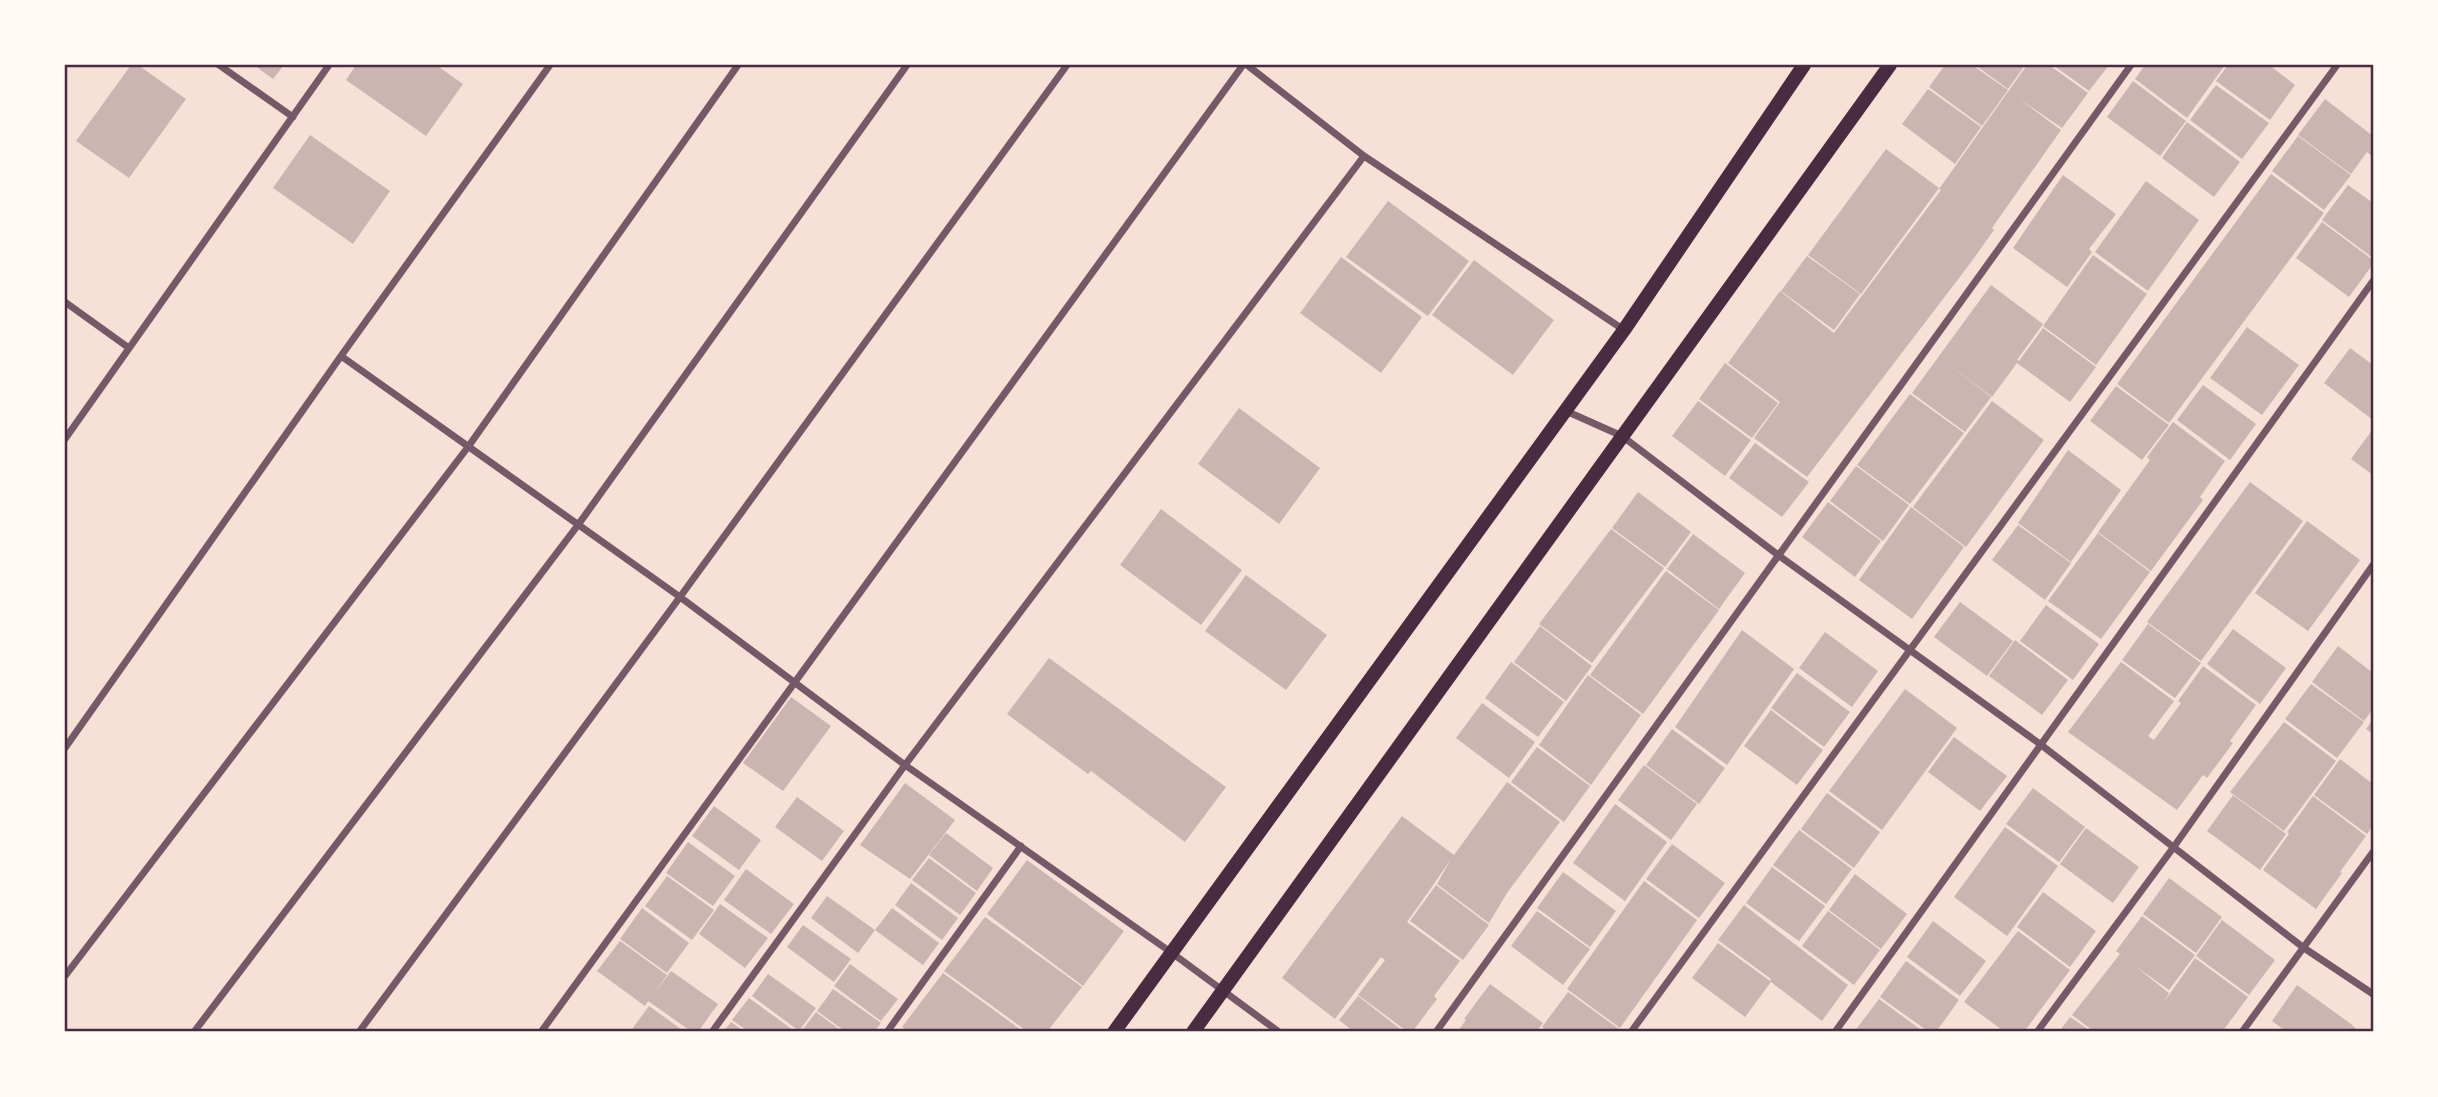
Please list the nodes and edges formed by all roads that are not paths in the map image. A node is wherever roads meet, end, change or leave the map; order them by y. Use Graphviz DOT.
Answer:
graph roads {
  1 [pos="219,65"];
  2 [pos="329,65"];
  3 [pos="550,65"];
  4 [pos="738,65"];
  5 [pos="907,65"];
  6 [pos="1067,65"];
  7 [pos="1245,65"];
  8 [pos="1890,65"];
  9 [pos="2131,65"];
  10 [pos="2337,65"];
  11 [pos="1797,67"];
  12 [pos="293,117"];
  13 [pos="1364,156"];
  14 [pos="2373,281"];
  15 [pos="65,302"];
  16 [pos="1624,330"];
  17 [pos="130,348"];
  18 [pos="341,355"];
  19 [pos="1566,411"];
  20 [pos="1622,436"];
  21 [pos="65,439"];
  22 [pos="468,447"];
  23 [pos="578,524"];
  24 [pos="1778,555"];
  25 [pos="2373,565"];
  26 [pos="680,597"];
  27 [pos="1911,651"];
  28 [pos="795,681"];
  29 [pos="2040,744"];
  30 [pos="65,747"];
  31 [pos="905,765"];
  32 [pos="1020,846"];
  33 [pos="2173,848"];
  34 [pos="2373,852"];
  35 [pos="2304,948"];
  36 [pos="1172,953"];
  37 [pos="65,976"];
  38 [pos="1222,991"];
  39 [pos="2373,994"];
  40 [pos="194,1032"];
  41 [pos="359,1032"];
  42 [pos="541,1032"];
  43 [pos="712,1032"];
  44 [pos="887,1032"];
  45 [pos="1114,1032"];
  46 [pos="1193,1032"];
  47 [pos="1279,1032"];
  48 [pos="1436,1032"];
  49 [pos="1631,1032"];
  50 [pos="1835,1032"];
  51 [pos="2037,1032"];
  52 [pos="2242,1032"];
  1 -- 12 [label="street"];
  2 -- 12 [label="street"];
  3 -- 18 [label="street"];
  4 -- 22 [label="street"];
  5 -- 23 [label="street"];
  6 -- 26 [label="street"];
  7 -- 13 [label="street"];
  7 -- 28 [label="street"];
  8 -- 20 [label="main road"];
  9 -- 24 [label="street"];
  10 -- 27 [label="street"];
  11 -- 16 [label="main road"];
  12 -- 17 [label="street"];
  13 -- 16 [label="street"];
  13 -- 31 [label="street"];
  14 -- 29 [label="street"];
  15 -- 17 [label="street"];
  16 -- 19 [label="main road"];
  17 -- 21 [label="street"];
  18 -- 22 [label="street"];
  18 -- 30 [label="street"];
  19 -- 20 [label="street"];
  19 -- 36 [label="main road"];
  20 -- 24 [label="street"];
  20 -- 38 [label="main road"];
  22 -- 23 [label="street"];
  22 -- 37 [label="street"];
  23 -- 26 [label="street"];
  23 -- 40 [label="street"];
  24 -- 27 [label="street"];
  24 -- 48 [label="street"];
  25 -- 33 [label="street"];
  26 -- 28 [label="street"];
  26 -- 41 [label="street"];
  27 -- 29 [label="street"];
  27 -- 49 [label="street"];
  28 -- 31 [label="street"];
  28 -- 42 [label="street"];
  29 -- 33 [label="street"];
  29 -- 50 [label="street"];
  31 -- 32 [label="street"];
  31 -- 43 [label="street"];
  32 -- 36 [label="street"];
  32 -- 44 [label="street"];
  33 -- 35 [label="street"];
  33 -- 51 [label="street"];
  34 -- 35 [label="street"];
  35 -- 39 [label="street"];
  35 -- 52 [label="street"];
  36 -- 38 [label="street"];
  36 -- 45 [label="main road"];
  38 -- 46 [label="main road"];
  38 -- 47 [label="street"];
}
